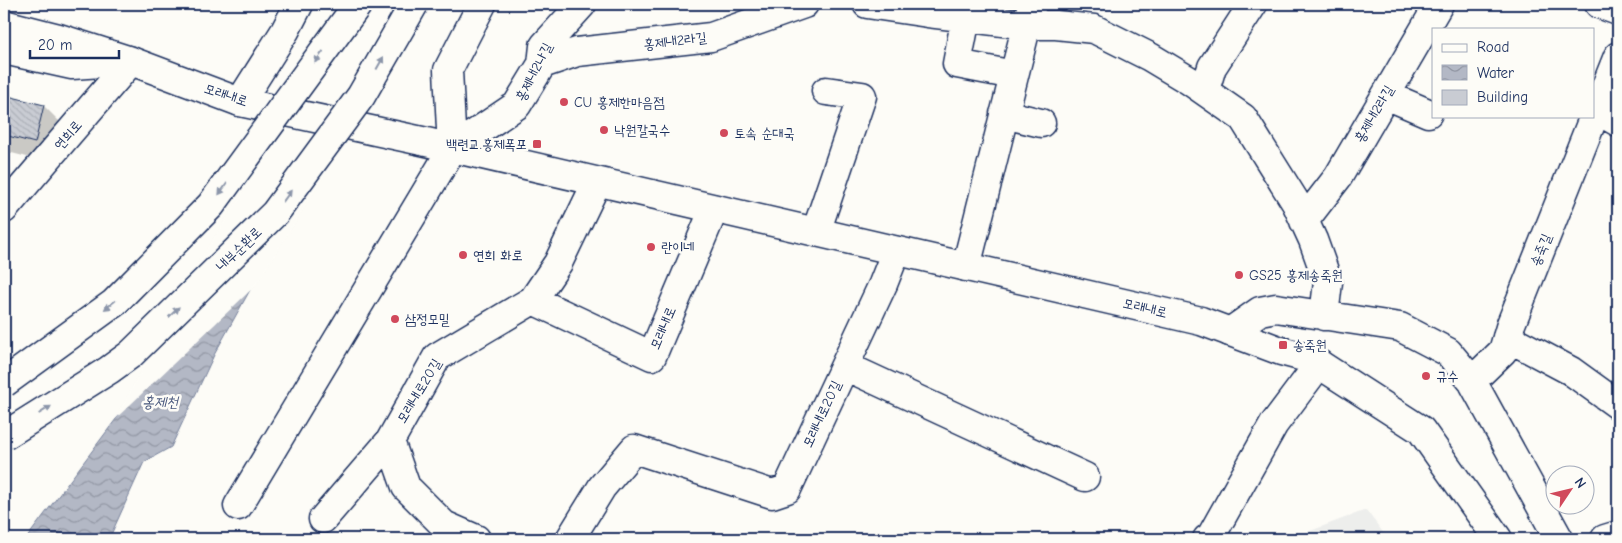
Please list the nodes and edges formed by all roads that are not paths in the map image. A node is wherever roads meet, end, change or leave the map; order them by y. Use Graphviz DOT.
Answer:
graph roads {
  1 [pos="299,4"];
  2 [pos="358,4"];
  3 [pos="414,4"];
  4 [pos="482,4"];
  5 [pos="582,4"];
  6 [pos="804,4"];
  7 [pos="866,4"];
  8 [pos="1253,4"];
  9 [pos="1439,4"];
  10 [pos="1599,4"];
  11 [pos="4,6"];
  12 [pos="898,6"];
  13 [pos="1618,11"];
  14 [pos="1029,14"];
  15 [pos="966,17"];
  16 [pos="4,24"];
  17 [pos="59,38"];
  18 [pos="4,50"];
  19 [pos="1618,56"];
  20 [pos="131,60"];
  21 [pos="542,64"];
  22 [pos="1014,75"];
  23 [pos="826,90"];
  24 [pos="1204,90"];
  25 [pos="1386,95"];
  26 [pos="247,103"];
  27 [pos="1428,113"];
  28 [pos="1004,114"];
  29 [pos="1608,116"];
  30 [pos="1041,123"];
  31 [pos="452,148"];
  32 [pos="597,182"];
  33 [pos="4,209"];
  34 [pos="714,209"];
  35 [pos="1304,221"];
  36 [pos="816,232"];
  37 [pos="896,251"];
  38 [pos="966,267"];
  39 [pos="533,300"];
  40 [pos="1324,316"];
  41 [pos="1230,332"];
  42 [pos="1507,337"];
  43 [pos="1319,364"];
  44 [pos="845,366"];
  45 [pos="1472,381"];
  46 [pos="4,383"];
  47 [pos="1618,405"];
  48 [pos="4,436"];
  49 [pos="390,441"];
  50 [pos="1085,477"];
  51 [pos="238,506"];
  52 [pos="322,519"];
  53 [pos="1618,535"];
  54 [pos="476,539"];
  55 [pos="570,539"];
  56 [pos="1208,539"];
  57 [pos="1498,539"];
  58 [pos="1559,539"];
  59 [pos="1605,539"];
  1 -- 26 [label="main road"];
  2 -- 46 [label="main road, one-way, bridge"];
  48 -- 3 [label="main road, 내부순환로, one-way, bridge"];
  4 -- 31 [label="main road"];
  5 -- 21 [label="main road, 홍제내2나길"];
  6 -- 21 [label="main road, 홍제내2라길"];
  7 -- 12 [label="main road"];
  8 -- 24 [label="main road"];
  9 -- 25 [label="main road, 홍제내2라길"];
  10 -- 13 [label="main road"];
  11 -- 17 [label="main road"];
  12 -- 15 [label="main road"];
  14 -- 15 [label="main road"];
  14 -- 22 [label="main road"];
  14 -- 24 [label="main road"];
  15 -- 22 [label="main road"];
  16 -- 17 [label="main road, 모래내로"];
  17 -- 20 [label="main road, 모래내로"];
  18 -- 20 [label="main road"];
  19 -- 29 [label="main road, 송죽길"];
  20 -- 26 [label="main road, 모래내로"];
  20 -- 33 [label="main road, 연희로"];
  21 -- 31 [label="main road, 홍제내2나길"];
  22 -- 28 [label="main road"];
  23 -- 36 [label="main road"];
  24 -- 35 [label="main road"];
  25 -- 27 [label="main road"];
  25 -- 35 [label="main road, 홍제내2라길"];
  26 -- 31 [label="main road, 모래내로, bridge"];
  28 -- 30 [label="main road"];
  28 -- 38 [label="main road"];
  29 -- 42 [label="main road, 송죽길"];
  31 -- 32 [label="main road, 모래내로"];
  31 -- 51 [label="main road"];
  32 -- 34 [label="main road, 모래내로"];
  32 -- 39 [label="main road, 모래내로20길"];
  34 -- 36 [label="main road, 모래내로"];
  34 -- 39 [label="main road, 모래내로"];
  35 -- 40 [label="main road"];
  36 -- 37 [label="main road, 모래내로"];
  37 -- 38 [label="main road, 모래내로"];
  37 -- 44 [label="main road, 모래내로20길"];
  38 -- 41 [label="main road, 모래내로"];
  39 -- 49 [label="main road, 모래내로20길"];
  40 -- 41 [label="main road"];
  40 -- 45 [label="main road"];
  41 -- 43 [label="main road, 모래내로"];
  42 -- 45 [label="main road, 송죽길"];
  42 -- 47 [label="main road"];
  43 -- 56 [label="main road"];
  43 -- 57 [label="main road, 모래내로"];
  44 -- 50 [label="main road, 모래내로20길"];
  44 -- 55 [label="main road, 모래내로20길"];
  45 -- 58 [label="main road"];
  49 -- 52 [label="main road, 모래내로20길"];
  49 -- 54 [label="main road"];
  53 -- 59 [label="main road"];
}
